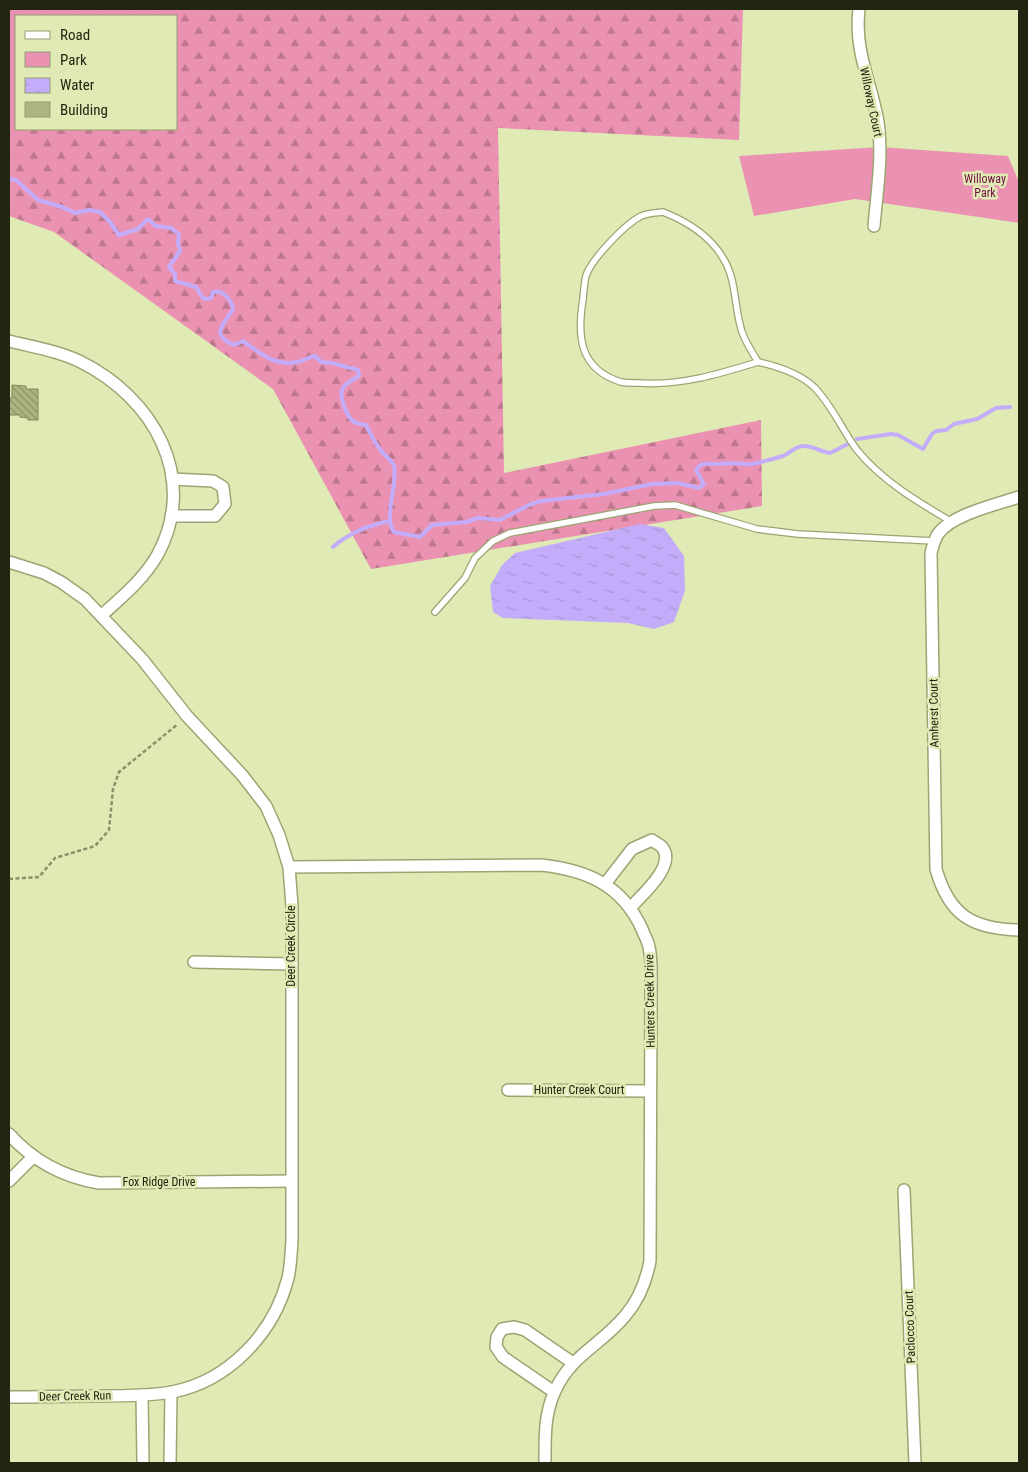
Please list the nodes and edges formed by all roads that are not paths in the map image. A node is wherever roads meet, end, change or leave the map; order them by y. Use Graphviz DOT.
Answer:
graph roads {
  1 [pos="859,9"];
  2 [pos="874,226"];
  3 [pos="9,341"];
  4 [pos="758,362"];
  5 [pos="172,479"];
  6 [pos="1019,497"];
  7 [pos="171,516"];
  8 [pos="952,522"];
  9 [pos="934,541"];
  10 [pos="9,562"];
  11 [pos="435,612"];
  12 [pos="102,615"];
  13 [pos="288,866"];
  14 [pos="605,884"];
  15 [pos="630,908"];
  16 [pos="1019,930"];
  17 [pos="194,962"];
  18 [pos="291,964"];
  19 [pos="508,1090"];
  20 [pos="650,1090"];
  21 [pos="9,1134"];
  22 [pos="32,1157"];
  23 [pos="9,1181"];
  24 [pos="291,1181"];
  25 [pos="904,1190"];
  26 [pos="573,1363"];
  27 [pos="171,1392"];
  28 [pos="554,1392"];
  29 [pos="142,1395"];
  30 [pos="9,1397"];
  31 [pos="143,1463"];
  32 [pos="170,1463"];
  33 [pos="545,1463"];
  34 [pos="915,1463"];
  1 -- 2 [label="street, Willoway Court"];
  3 -- 5 [label="street"];
  4 -- 4 [label="lane"];
  4 -- 8 [label="lane"];
  5 -- 7 [label="street"];
  5 -- 7 [label="street"];
  6 -- 8 [label="street"];
  7 -- 12 [label="street"];
  8 -- 9 [label="street"];
  9 -- 11 [label="lane"];
  9 -- 16 [label="street, Amherst Court"];
  10 -- 12 [label="street, Deer Creek Circle"];
  12 -- 13 [label="street, Deer Creek Circle"];
  13 -- 14 [label="street, Hunters Creek Drive"];
  13 -- 18 [label="street, Deer Creek Circle"];
  14 -- 15 [label="street, Hunters Creek Drive"];
  14 -- 15 [label="street"];
  15 -- 20 [label="street, Hunters Creek Drive"];
  17 -- 18 [label="street"];
  18 -- 24 [label="street, Deer Creek Circle"];
  19 -- 20 [label="street, Hunter Creek Court"];
  20 -- 26 [label="street, Hunters Creek Drive"];
  21 -- 22 [label="street, Fox Ridge Drive"];
  22 -- 23 [label="street"];
  22 -- 24 [label="street, Fox Ridge Drive"];
  24 -- 27 [label="street, Deer Creek Circle"];
  25 -- 34 [label="street, Paclocco Court"];
  26 -- 28 [label="street, Hunters Creek Drive"];
  26 -- 28 [label="street"];
  27 -- 29 [label="street, Deer Creek Circle"];
  27 -- 32 [label="street"];
  28 -- 33 [label="street, Hunters Creek Drive"];
  29 -- 30 [label="street, Deer Creek Run"];
  29 -- 31 [label="street"];
}
